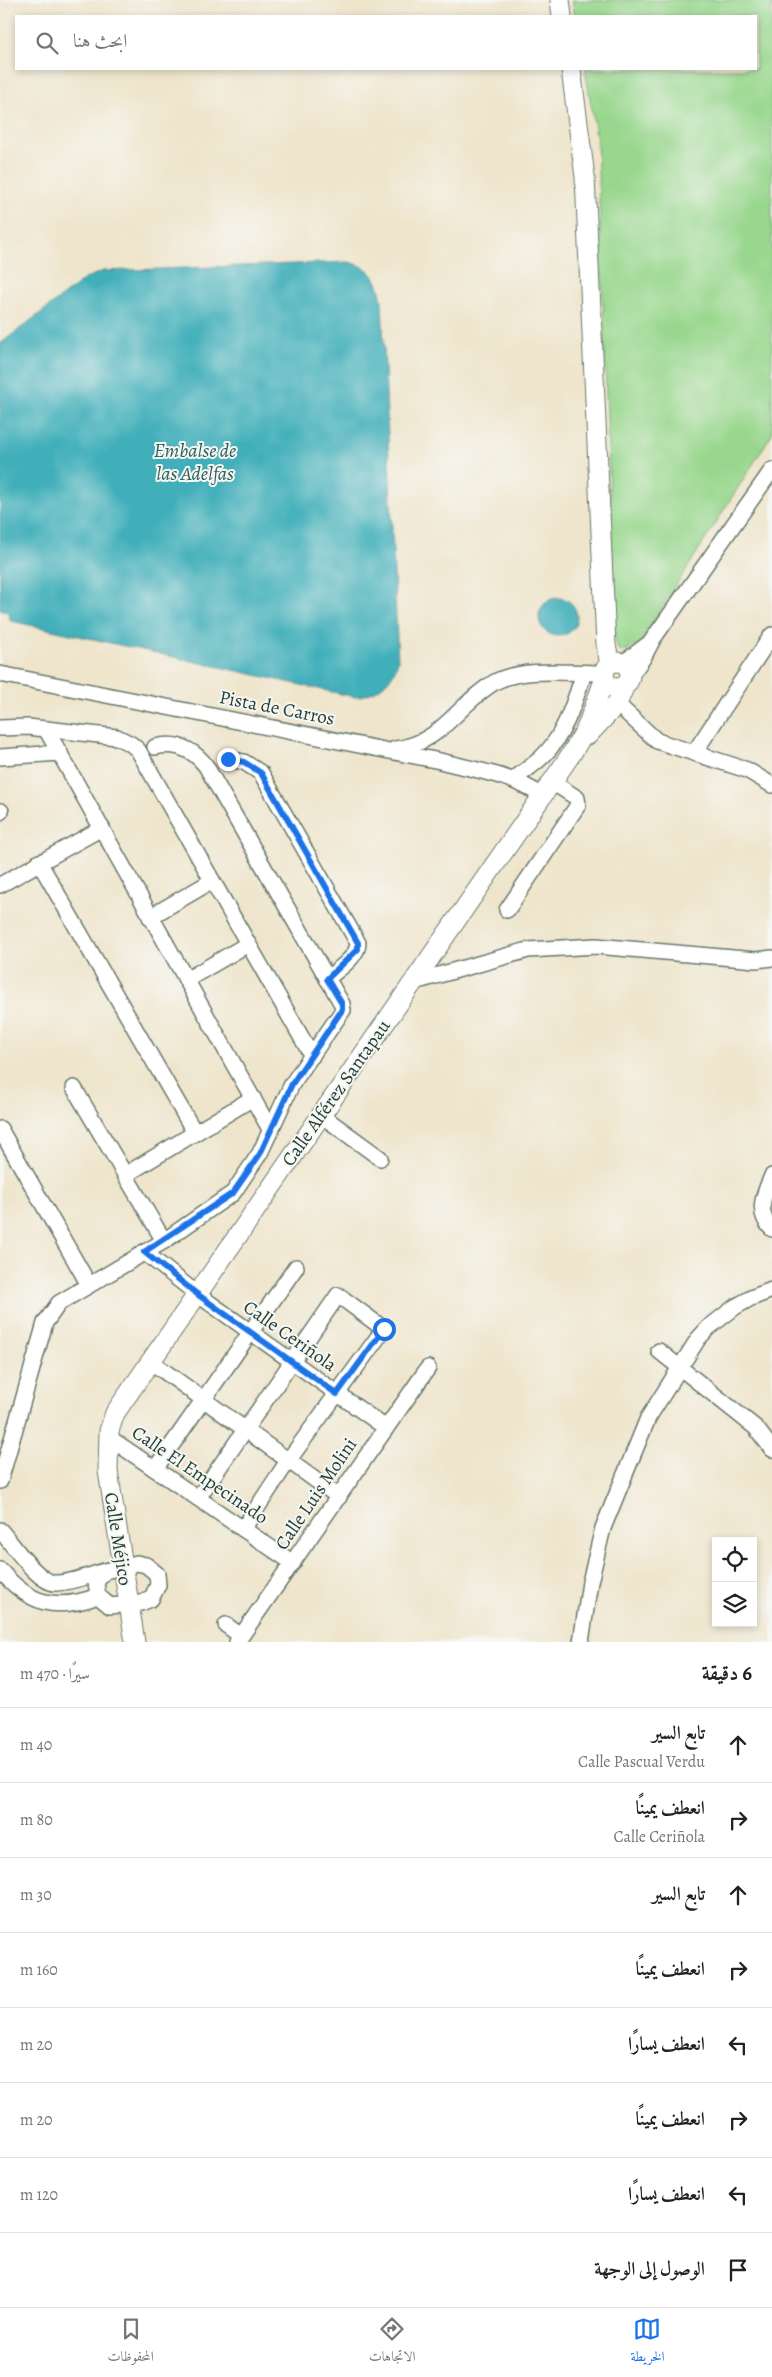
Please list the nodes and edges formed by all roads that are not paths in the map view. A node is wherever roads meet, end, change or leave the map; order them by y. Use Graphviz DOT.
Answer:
graph roads {
  1 [pos="560,0"];
  2 [pos="562,15"];
  3 [pos="570,70"];
  4 [pos="772,470"];
  5 [pos="772,635"];
  6 [pos="584,673"];
  7 [pos="616,673"];
  8 [pos="0,674"];
  9 [pos="617,704"];
  10 [pos="0,728"];
  11 [pos="46,729"];
  12 [pos="155,747"];
  13 [pos="388,750"];
  14 [pos="60,753"];
  15 [pos="572,753"];
  16 [pos="694,753"];
  17 [pos="0,757"];
  18 [pos="228,759"];
  19 [pos="512,780"];
  20 [pos="772,785"];
  21 [pos="547,789"];
  22 [pos="102,828"];
  23 [pos="39,862"];
  24 [pos="212,881"];
  25 [pos="0,885"];
  26 [pos="507,910"];
  27 [pos="150,916"];
  28 [pos="248,944"];
  29 [pos="772,958"];
  30 [pos="327,979"];
  31 [pos="186,980"];
  32 [pos="414,982"];
  33 [pos="312,1056"];
  34 [pos="74,1088"];
  35 [pos="253,1098"];
  36 [pos="321,1115"];
  37 [pos="0,1129"];
  38 [pos="271,1131"];
  39 [pos="194,1133"];
  40 [pos="380,1158"];
  41 [pos="125,1175"];
  42 [pos="772,1176"];
  43 [pos="772,1229"];
  44 [pos="164,1241"];
  45 [pos="144,1252"];
  46 [pos="296,1267"];
  47 [pos="89,1285"];
  48 [pos="772,1290"];
  49 [pos="197,1294"];
  50 [pos="249,1332"];
  51 [pos="659,1352"];
  52 [pos="150,1362"];
  53 [pos="292,1362"];
  54 [pos="428,1368"];
  55 [pos="679,1368"];
  56 [pos="337,1394"];
  57 [pos="202,1398"];
  58 [pos="386,1428"];
  59 [pos="244,1430"];
  60 [pos="108,1437"];
  61 [pos="772,1449"];
  62 [pos="288,1461"];
  63 [pos="2,1469"];
  64 [pos="155,1469"];
  65 [pos="0,1481"];
  66 [pos="339,1497"];
  67 [pos="198,1498"];
  68 [pos="243,1529"];
  69 [pos="0,1530"];
  70 [pos="293,1563"];
  71 [pos="114,1568"];
  72 [pos="0,1570"];
  73 [pos="98,1596"];
  74 [pos="129,1604"];
  75 [pos="226,1625"];
  76 [pos="239,1639"];
  77 [pos="135,1642"];
  78 [pos="582,1642"];
  1 -- 2 [label="main road"];
  3 -- 7 [label="main road"];
  4 -- 7 [label="street, Calle Alférez Santapau"];
  5 -- 16 [label="street"];
  6 -- 7 [label="street"];
  6 -- 13 [label="street"];
  6 -- 19 [label="street"];
  7 -- 9 [label="main road, Calle Alférez Santapau"];
  7 -- 15 [label="main road, Calle Alférez Santapau"];
  8 -- 13 [label="street, Pista de Carros"];
  9 -- 15 [label="main road, Calle Alférez Santapau"];
  9 -- 16 [label="street"];
  10 -- 11 [label="street"];
  11 -- 14 [label="street"];
  11 -- 24 [label="street"];
  12 -- 30 [label="street"];
  13 -- 19 [label="street, Pista de Carros"];
  14 -- 17 [label="street"];
  14 -- 22 [label="street"];
  15 -- 21 [label="main road, Calle Alférez Santapau"];
  16 -- 20 [label="street"];
  18 -- 30 [label="street"];
  19 -- 21 [label="street, Pista de Carros"];
  21 -- 26 [label="street, Pista de Carros"];
  21 -- 32 [label="main road, Calle Alférez Santapau"];
  22 -- 23 [label="street"];
  22 -- 27 [label="street"];
  23 -- 25 [label="street"];
  23 -- 39 [label="street"];
  24 -- 27 [label="street"];
  24 -- 28 [label="street"];
  27 -- 31 [label="street"];
  28 -- 31 [label="street"];
  28 -- 33 [label="street"];
  29 -- 32 [label="street"];
  30 -- 33 [label="street"];
  31 -- 35 [label="street"];
  32 -- 36 [label="main road, Calle Alférez Santapau"];
  33 -- 38 [label="street"];
  34 -- 41 [label="street"];
  35 -- 38 [label="street"];
  35 -- 39 [label="street"];
  36 -- 40 [label="street"];
  36 -- 49 [label="main road, Calle Alférez Santapau"];
  37 -- 47 [label="street"];
  38 -- 44 [label="street"];
  39 -- 41 [label="street"];
  41 -- 44 [label="street"];
  42 -- 43 [label="street"];
  44 -- 45 [label="street"];
  45 -- 47 [label="street"];
  45 -- 49 [label="street, Calle Ceriñola"];
  46 -- 50 [label="street"];
  47 -- 63 [label="street"];
  48 -- 55 [label="street"];
  49 -- 50 [label="street, Calle Ceriñola"];
  49 -- 52 [label="main road, Calle Alférez Santapau"];
  50 -- 53 [label="street, Calle Ceriñola"];
  50 -- 57 [label="street"];
  51 -- 55 [label="street"];
  52 -- 57 [label="street"];
  52 -- 60 [label="main road, Calle Alférez Santapau"];
  53 -- 56 [label="street, Calle Ceriñola"];
  53 -- 56 [label="street"];
  53 -- 59 [label="street"];
  54 -- 58 [label="street, Calle Luis Molini"];
  55 -- 61 [label="street"];
  55 -- 78 [label="street"];
  56 -- 58 [label="street, Calle Ceriñola"];
  56 -- 62 [label="street"];
  57 -- 59 [label="street"];
  57 -- 64 [label="street"];
  58 -- 66 [label="street, Calle Luis Molini"];
  59 -- 62 [label="street"];
  59 -- 67 [label="street"];
  60 -- 64 [label="street, Calle El Empecinado"];
  60 -- 71 [label="main road, Calle Méjico"];
  62 -- 66 [label="street"];
  62 -- 68 [label="street"];
  63 -- 65 [label="street"];
  64 -- 67 [label="street, Calle El Empecinado"];
  66 -- 70 [label="street, Calle Luis Molini"];
  67 -- 68 [label="street, Calle El Empecinado"];
  68 -- 70 [label="street, Calle El Empecinado"];
  69 -- 71 [label="street"];
  70 -- 76 [label="street, Calle Luis Molini"];
  71 -- 73 [label="street"];
  71 -- 74 [label="main road, Calle Méjico"];
  71 -- 74 [label="street"];
  72 -- 73 [label="street"];
  73 -- 74 [label="street"];
  74 -- 77 [label="main road, Calle Méjico"];
  75 -- 76 [label="street"];
}
